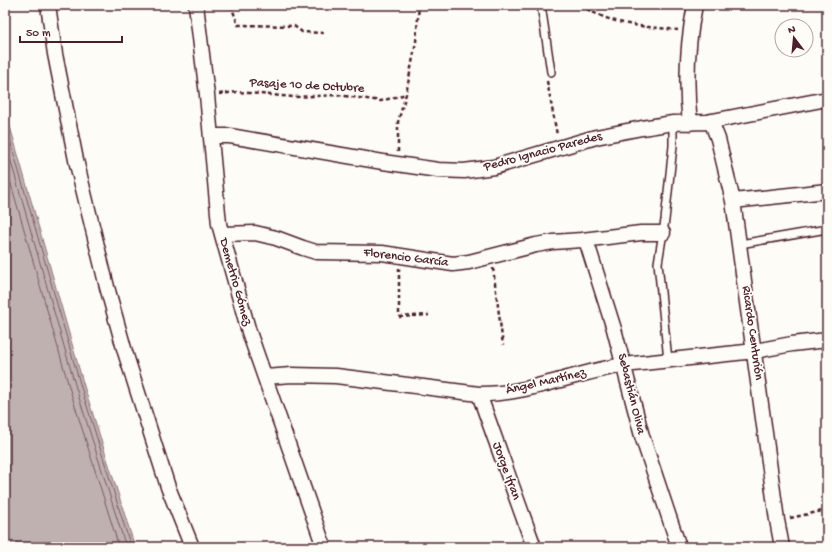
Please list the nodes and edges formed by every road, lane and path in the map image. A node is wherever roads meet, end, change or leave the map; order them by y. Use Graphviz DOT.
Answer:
graph roads {
  1 [pos="48,5"];
  2 [pos="196,5"];
  3 [pos="231,5"];
  4 [pos="419,5"];
  5 [pos="541,5"];
  6 [pos="581,5"];
  7 [pos="695,5"];
  8 [pos="690,31"];
  9 [pos="324,33"];
  10 [pos="551,72"];
  11 [pos="406,94"];
  12 [pos="207,95"];
  13 [pos="827,99"];
  14 [pos="711,121"];
  15 [pos="673,123"];
  16 [pos="690,123"];
  17 [pos="211,136"];
  18 [pos="560,147"];
  19 [pos="398,164"];
  20 [pos="827,191"];
  21 [pos="733,201"];
  22 [pos="827,229"];
  23 [pos="663,233"];
  24 [pos="222,234"];
  25 [pos="586,240"];
  26 [pos="740,244"];
  27 [pos="399,256"];
  28 [pos="491,256"];
  29 [pos="429,315"];
  30 [pos="827,340"];
  31 [pos="503,345"];
  32 [pos="755,351"];
  33 [pos="668,360"];
  34 [pos="624,365"];
  35 [pos="265,377"];
  36 [pos="479,394"];
  37 [pos="827,510"];
  38 [pos="777,520"];
  39 [pos="192,547"];
  40 [pos="324,547"];
  41 [pos="534,547"];
  42 [pos="679,547"];
  43 [pos="782,547"];
  1 -- 39 [label="street"];
  2 -- 12 [label="street, Demetrio Gómez"];
  3 -- 9 [label="path"];
  4 -- 11 [label="path"];
  5 -- 10 [label="lane"];
  6 -- 8 [label="path"];
  7 -- 8 [label="street"];
  8 -- 16 [label="street"];
  10 -- 18 [label="path"];
  11 -- 12 [label="path, Pasaje 10 de Octubre"];
  11 -- 19 [label="path"];
  12 -- 17 [label="street, Demetrio Gómez"];
  13 -- 14 [label="street, Pedro Ignacio Paredes"];
  14 -- 16 [label="street, Pedro Ignacio Paredes"];
  14 -- 21 [label="street, Ricardo Centurión"];
  15 -- 16 [label="street, Pedro Ignacio Paredes"];
  15 -- 18 [label="street, Pedro Ignacio Paredes"];
  15 -- 23 [label="lane"];
  17 -- 19 [label="street, Pedro Ignacio Paredes"];
  17 -- 24 [label="street, Demetrio Gómez"];
  18 -- 19 [label="street, Pedro Ignacio Paredes"];
  20 -- 21 [label="street"];
  21 -- 26 [label="street, Ricardo Centurión"];
  22 -- 26 [label="lane"];
  23 -- 25 [label="street, Florencio García"];
  23 -- 33 [label="lane"];
  24 -- 27 [label="street, Florencio García"];
  24 -- 35 [label="street, Demetrio Gómez"];
  25 -- 28 [label="street, Florencio García"];
  25 -- 34 [label="street, Sebastián Oliva"];
  26 -- 32 [label="street, Ricardo Centurión"];
  27 -- 28 [label="street, Florencio García"];
  27 -- 29 [label="path"];
  28 -- 31 [label="path"];
  30 -- 32 [label="street, Ángel Martínez"];
  32 -- 33 [label="street, Ángel Martínez"];
  32 -- 38 [label="street, Ricardo Centurión"];
  33 -- 34 [label="street, Ángel Martínez"];
  34 -- 36 [label="street, Ángel Martínez"];
  34 -- 42 [label="street, Sebastián Oliva"];
  35 -- 36 [label="street, Ángel Martínez"];
  35 -- 40 [label="street, Demetrio Gómez"];
  36 -- 41 [label="street, Jorge Ifran"];
  37 -- 38 [label="path"];
  38 -- 43 [label="street, Ricardo Centurión"];
}
